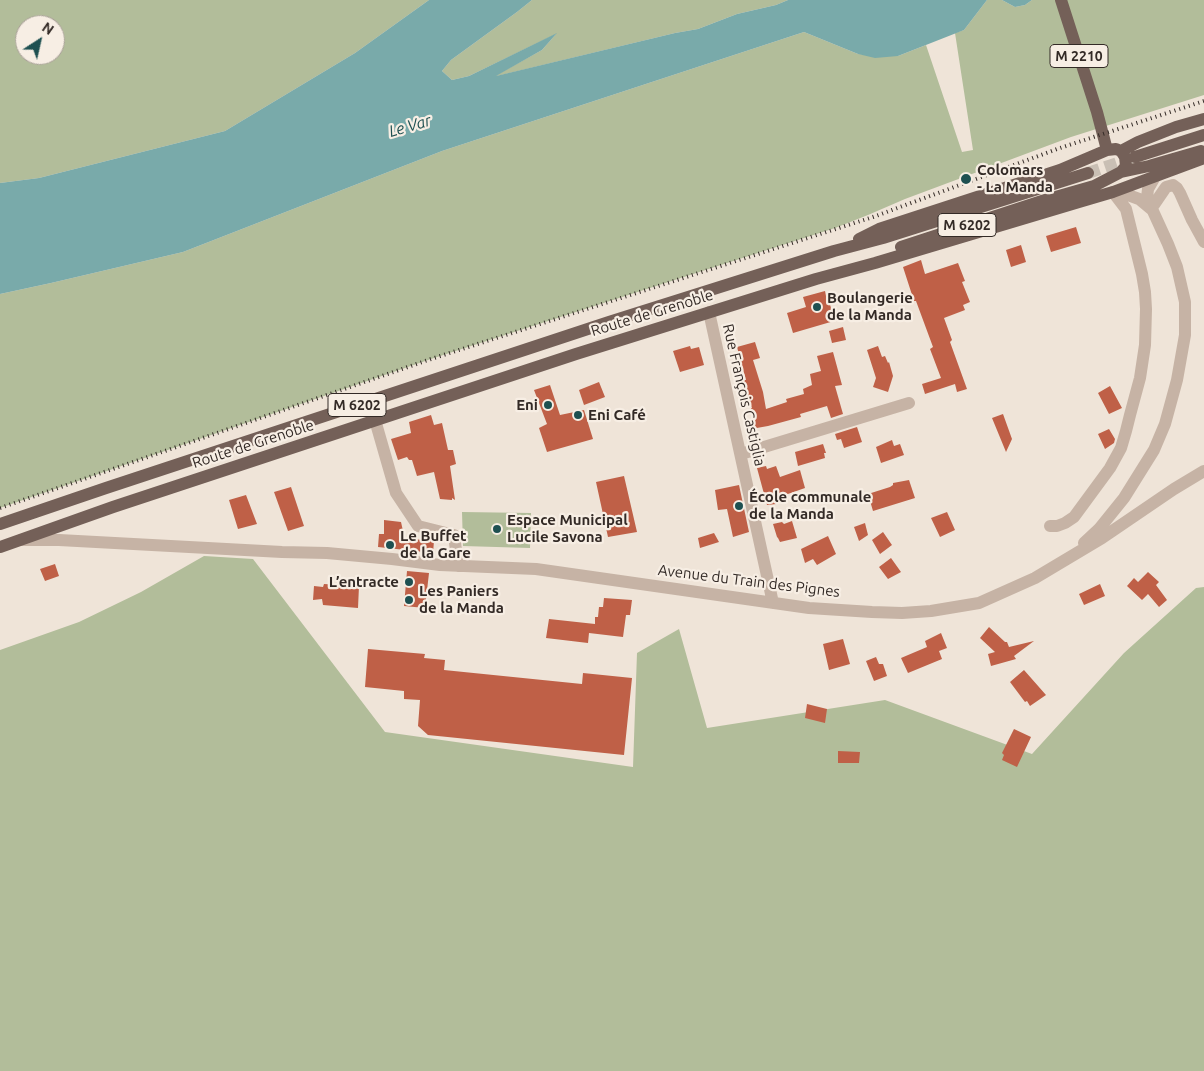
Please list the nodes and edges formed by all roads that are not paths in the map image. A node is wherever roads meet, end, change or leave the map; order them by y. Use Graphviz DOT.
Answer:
graph roads {
  1 [pos="1060,0"];
  2 [pos="1204,119"];
  3 [pos="1204,135"];
  4 [pos="1107,150"];
  5 [pos="1204,150"];
  6 [pos="1120,151"];
  7 [pos="1135,157"];
  8 [pos="1204,158"];
  9 [pos="1088,173"];
  10 [pos="1120,173"];
  11 [pos="1156,175"];
  12 [pos="1114,192"];
  13 [pos="1151,209"];
  14 [pos="1204,242"];
  15 [pos="834,251"];
  16 [pos="816,279"];
  17 [pos="709,312"];
  18 [pos="909,403"];
  19 [pos="375,420"];
  20 [pos="741,454"];
  21 [pos="1204,471"];
  22 [pos="1124,498"];
  23 [pos="1143,510"];
  24 [pos="0,524"];
  25 [pos="1050,526"];
  26 [pos="19,540"];
  27 [pos="0,547"];
  28 [pos="1057,565"];
  29 [pos="458,566"];
  30 [pos="773,603"];
  1 -- 4 [label="main road, M 2210"];
  2 -- 6 [label="main road"];
  3 -- 7 [label="main road"];
  4 -- 6 [label="main road"];
  4 -- 15 [label="main road, M 6202"];
  5 -- 10 [label="main road, M 6202"];
  6 -- 10 [label="main road"];
  8 -- 11 [label="main road, Route de Grenoble / M 6202"];
  9 -- 15 [label="main road, Route de Grenoble / M 6202"];
  10 -- 12 [label="main road"];
  10 -- 16 [label="main road, M 6202"];
  11 -- 12 [label="main road, Route de Grenoble / M 6202"];
  11 -- 13 [label="street"];
  12 -- 13 [label="street"];
  12 -- 16 [label="main road, Route de Grenoble / M 6202"];
  12 -- 25 [label="street"];
  13 -- 14 [label="street"];
  13 -- 22 [label="street"];
  15 -- 24 [label="main road, Route de Grenoble / M 6202"];
  16 -- 17 [label="main road, Route de Grenoble / M 6202"];
  17 -- 19 [label="main road, Route de Grenoble / M 6202"];
  17 -- 20 [label="street, Rue François Castiglia"];
  18 -- 20 [label="street"];
  19 -- 26 [label="main road, Route de Grenoble / M 6202"];
  19 -- 29 [label="street"];
  20 -- 30 [label="street, Rue François Castiglia"];
  21 -- 23 [label="street, Avenue du Train des Pignes"];
  22 -- 23 [label="street"];
  22 -- 28 [label="street"];
  23 -- 28 [label="street, Avenue du Train des Pignes"];
  26 -- 27 [label="main road, M 6202"];
  26 -- 29 [label="street, Avenue du Train des Pignes"];
  28 -- 30 [label="street, Avenue du Train des Pignes"];
  29 -- 30 [label="street, Avenue du Train des Pignes"];
}
